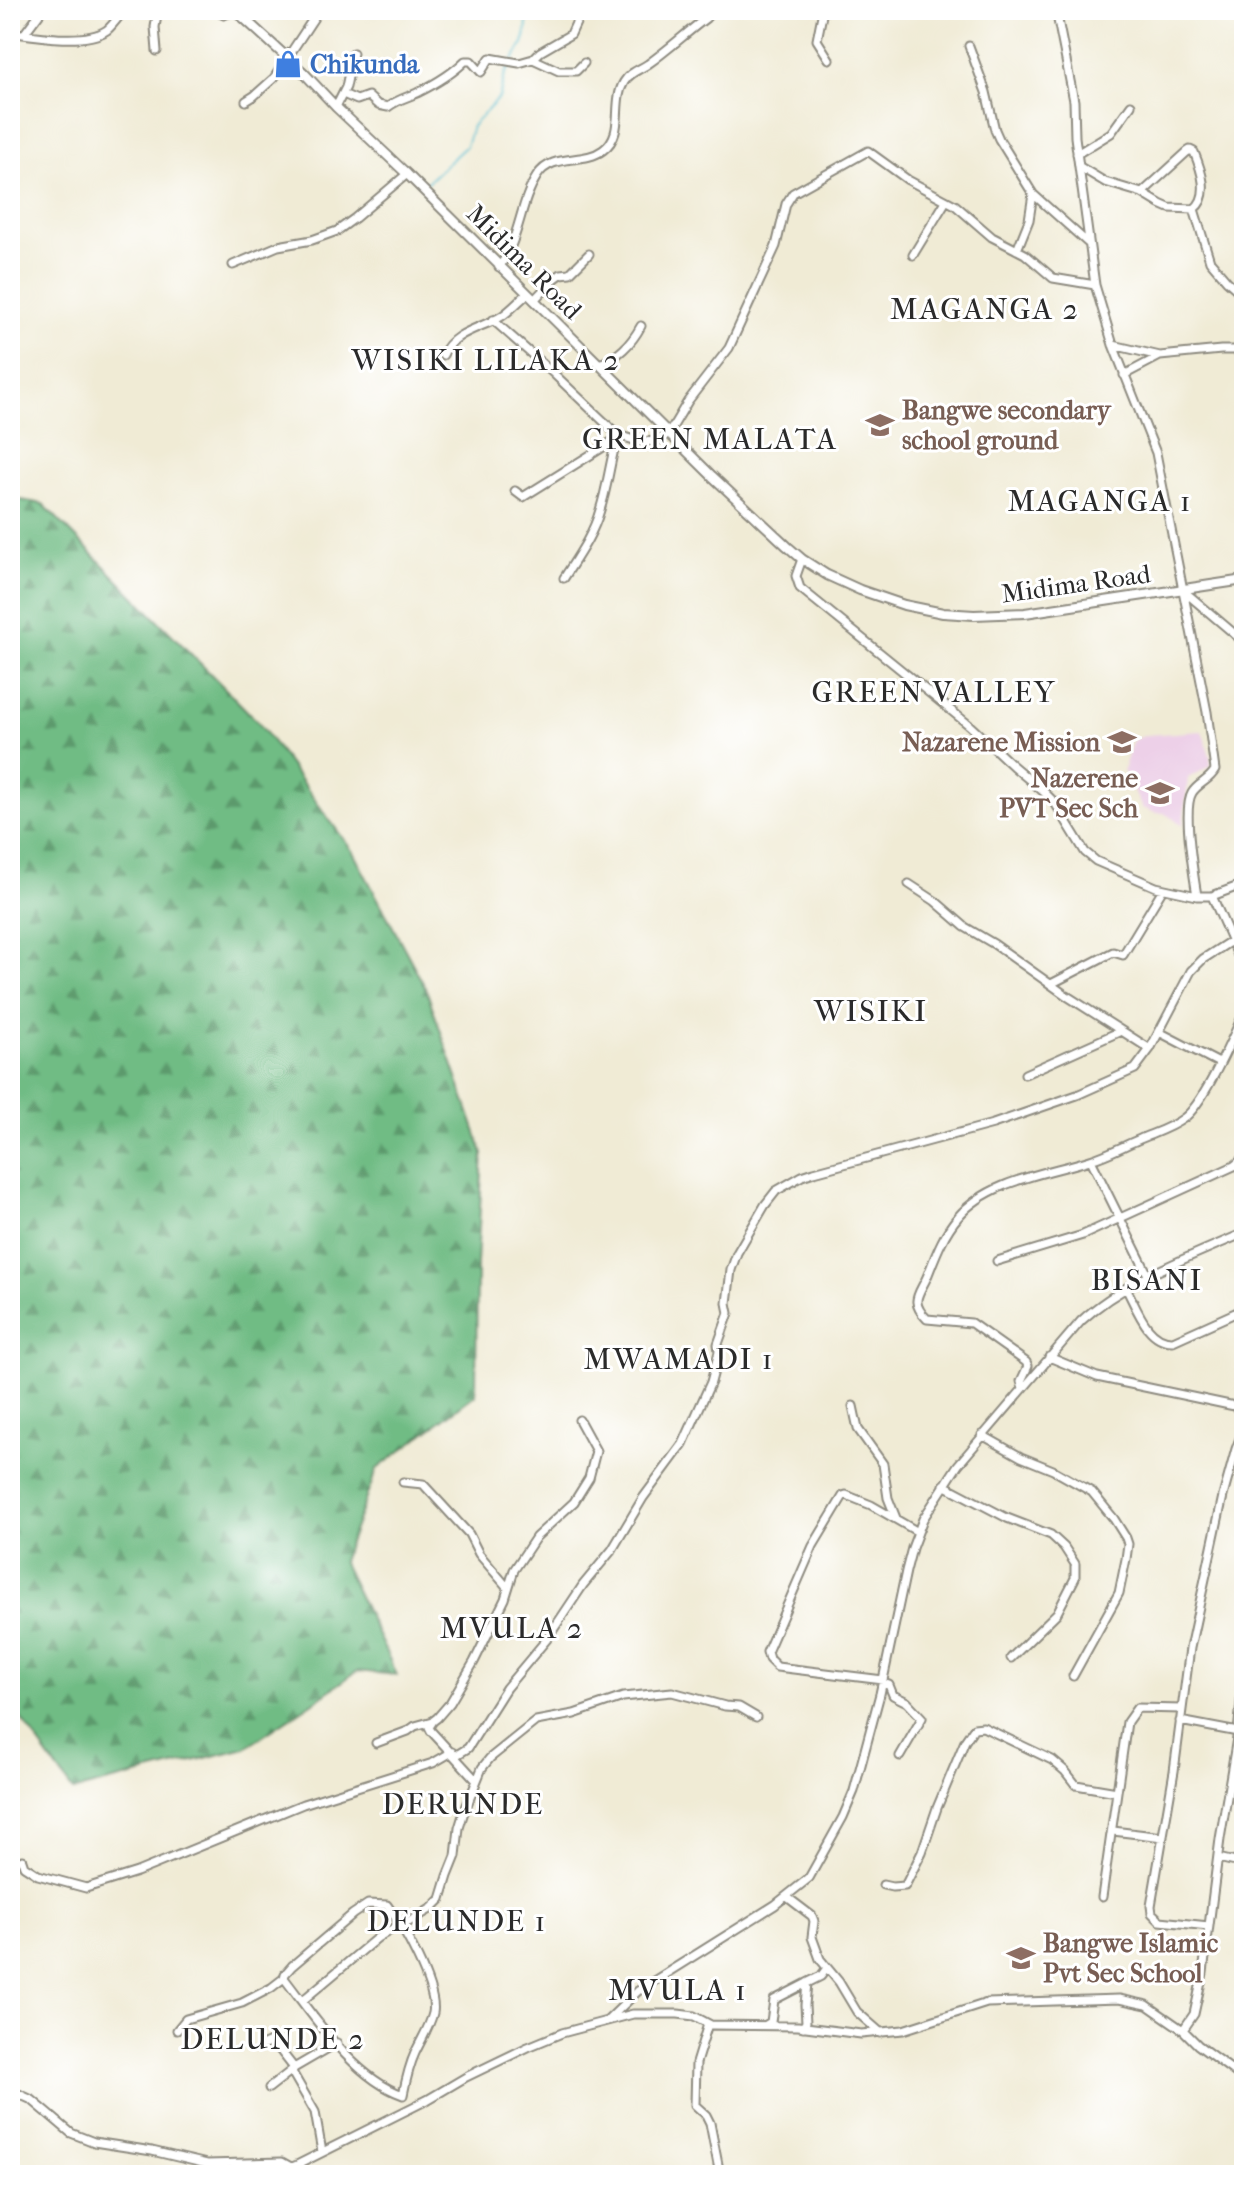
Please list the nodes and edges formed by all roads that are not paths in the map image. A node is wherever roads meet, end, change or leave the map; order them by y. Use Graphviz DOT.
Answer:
graph roads {
  1 [pos="42,10"];
  2 [pos="124,10"];
  3 [pos="158,10"];
  4 [pos="213,10"];
  5 [pos="236,10"];
  6 [pos="319,10"];
  7 [pos="713,10"];
  8 [pos="823,10"];
  9 [pos="1056,10"];
  10 [pos="576,23"];
  11 [pos="10,32"];
  12 [pos="24,34"];
  13 [pos="969,46"];
  14 [pos="157,51"];
  15 [pos="353,53"];
  16 [pos="286,56"];
  17 [pos="533,59"];
  18 [pos="829,59"];
  19 [pos="584,63"];
  20 [pos="343,94"];
  21 [pos="246,101"];
  22 [pos="1131,105"];
  23 [pos="336,107"];
  24 [pos="1077,154"];
  25 [pos="1080,167"];
  26 [pos="407,174"];
  27 [pos="1142,193"];
  28 [pos="1033,194"];
  29 [pos="946,201"];
  30 [pos="1194,209"];
  31 [pos="1089,244"];
  32 [pos="1017,250"];
  33 [pos="589,254"];
  34 [pos="913,255"];
  35 [pos="233,265"];
  36 [pos="499,267"];
  37 [pos="1095,285"];
  38 [pos="1244,296"];
  39 [pos="530,297"];
  40 [pos="493,320"];
  41 [pos="641,326"];
  42 [pos="1113,345"];
  43 [pos="1244,350"];
  44 [pos="443,355"];
  45 [pos="1160,356"];
  46 [pos="598,364"];
  47 [pos="1124,375"];
  48 [pos="669,433"];
  49 [pos="617,437"];
  50 [pos="515,491"];
  51 [pos="802,559"];
  52 [pos="564,578"];
  53 [pos="1244,580"];
  54 [pos="1183,590"];
  55 [pos="1244,642"];
  56 [pos="909,884"];
  57 [pos="1244,884"];
  58 [pos="1163,889"];
  59 [pos="1197,896"];
  60 [pos="1212,896"];
  61 [pos="1231,941"];
  62 [pos="1244,969"];
  63 [pos="1051,984"];
  64 [pos="1244,1013"];
  65 [pos="1121,1031"];
  66 [pos="1159,1032"];
  67 [pos="1150,1049"];
  68 [pos="1219,1063"];
  69 [pos="1025,1074"];
  70 [pos="1244,1158"];
  71 [pos="1091,1160"];
  72 [pos="1118,1218"];
  73 [pos="1244,1233"];
  74 [pos="997,1261"];
  75 [pos="1149,1277"];
  76 [pos="1126,1288"];
  77 [pos="1244,1309"];
  78 [pos="1049,1357"];
  79 [pos="1023,1388"];
  80 [pos="853,1406"];
  81 [pos="1244,1408"];
  82 [pos="579,1420"];
  83 [pos="1244,1428"];
  84 [pos="982,1435"];
  85 [pos="403,1482"];
  86 [pos="944,1485"];
  87 [pos="897,1520"];
  88 [pos="918,1532"];
  89 [pos="508,1588"];
  90 [pos="1011,1658"];
  91 [pos="1244,1672"];
  92 [pos="1073,1676"];
  93 [pos="883,1682"];
  94 [pos="1182,1709"];
  95 [pos="756,1717"];
  96 [pos="433,1721"];
  97 [pos="1180,1721"];
  98 [pos="1238,1732"];
  99 [pos="376,1743"];
  100 [pos="454,1754"];
  101 [pos="900,1756"];
  102 [pos="476,1780"];
  103 [pos="1117,1792"];
  104 [pos="1113,1831"];
  105 [pos="1163,1837"];
  106 [pos="1218,1858"];
  107 [pos="22,1860"];
  108 [pos="1244,1864"];
  109 [pos="883,1885"];
  110 [pos="787,1897"];
  111 [pos="1102,1897"];
  112 [pos="402,1925"];
  113 [pos="1209,1926"];
  114 [pos="827,1968"];
  115 [pos="284,1978"];
  116 [pos="807,1983"];
  117 [pos="302,2001"];
  118 [pos="608,2020"];
  119 [pos="708,2024"];
  120 [pos="766,2026"];
  121 [pos="803,2027"];
  122 [pos="177,2030"];
  123 [pos="1183,2030"];
  124 [pos="881,2033"];
  125 [pos="337,2043"];
  126 [pos="264,2045"];
  127 [pos="293,2069"];
  128 [pos="1244,2079"];
  129 [pos="269,2088"];
  130 [pos="10,2090"];
  131 [pos="403,2095"];
  132 [pos="410,2108"];
  133 [pos="322,2152"];
  134 [pos="294,2166"];
  135 [pos="272,2175"];
  136 [pos="303,2175"];
  137 [pos="720,2175"];
  1 -- 12 [label="street"];
  2 -- 12 [label="street"];
  3 -- 14 [label="street"];
  4 -- 5 [label="street"];
  5 -- 16 [label="main road, Midima Road"];
  6 -- 16 [label="street"];
  7 -- 36 [label="street"];
  8 -- 18 [label="street"];
  9 -- 24 [label="street"];
  10 -- 17 [label="street"];
  11 -- 12 [label="street"];
  13 -- 28 [label="street"];
  15 -- 20 [label="street"];
  16 -- 21 [label="street"];
  16 -- 23 [label="main road, Midima Road"];
  17 -- 19 [label="street"];
  17 -- 20 [label="street"];
  20 -- 23 [label="street"];
  22 -- 24 [label="street"];
  23 -- 26 [label="main road, Midima Road"];
  24 -- 25 [label="street"];
  25 -- 27 [label="street"];
  25 -- 31 [label="street"];
  26 -- 35 [label="street"];
  26 -- 36 [label="main road, Midima Road"];
  27 -- 30 [label="street"];
  27 -- 30 [label="street"];
  28 -- 31 [label="street"];
  28 -- 32 [label="street"];
  29 -- 32 [label="street"];
  29 -- 34 [label="street"];
  29 -- 48 [label="street"];
  30 -- 38 [label="street"];
  31 -- 37 [label="street"];
  32 -- 37 [label="street"];
  33 -- 39 [label="street"];
  36 -- 39 [label="main road, Midima Road"];
  37 -- 42 [label="street"];
  39 -- 40 [label="street"];
  39 -- 46 [label="main road, Midima Road"];
  40 -- 44 [label="street"];
  40 -- 49 [label="street"];
  41 -- 46 [label="street"];
  42 -- 45 [label="street"];
  42 -- 47 [label="street"];
  43 -- 45 [label="street"];
  45 -- 47 [label="street"];
  46 -- 48 [label="main road, Midima Road"];
  47 -- 54 [label="street"];
  48 -- 49 [label="street"];
  48 -- 51 [label="main road, Midima Road"];
  49 -- 50 [label="street"];
  49 -- 52 [label="street"];
  51 -- 54 [label="main road, Midima Road"];
  51 -- 58 [label="street"];
  53 -- 54 [label="main road, Midima Road"];
  54 -- 55 [label="street"];
  54 -- 59 [label="street"];
  56 -- 63 [label="street"];
  57 -- 60 [label="street"];
  58 -- 59 [label="street"];
  58 -- 63 [label="street"];
  59 -- 60 [label="street"];
  60 -- 61 [label="street"];
  61 -- 62 [label="street"];
  61 -- 66 [label="street"];
  63 -- 65 [label="street"];
  64 -- 68 [label="street"];
  65 -- 67 [label="street"];
  65 -- 69 [label="street"];
  66 -- 67 [label="street"];
  66 -- 68 [label="street"];
  67 -- 100 [label="street"];
  68 -- 71 [label="street"];
  70 -- 72 [label="street"];
  71 -- 72 [label="street"];
  71 -- 79 [label="street"];
  72 -- 74 [label="street"];
  72 -- 75 [label="street"];
  73 -- 75 [label="street"];
  75 -- 76 [label="street"];
  76 -- 77 [label="street"];
  76 -- 78 [label="street"];
  78 -- 79 [label="street"];
  78 -- 81 [label="street"];
  79 -- 84 [label="street"];
  80 -- 87 [label="street"];
  82 -- 89 [label="street"];
  83 -- 94 [label="street"];
  84 -- 86 [label="street"];
  84 -- 92 [label="street"];
  85 -- 89 [label="street"];
  86 -- 88 [label="street"];
  86 -- 90 [label="street"];
  87 -- 88 [label="street"];
  87 -- 93 [label="street"];
  88 -- 93 [label="street"];
  89 -- 96 [label="street"];
  91 -- 98 [label="street"];
  93 -- 101 [label="street"];
  93 -- 110 [label="street"];
  94 -- 97 [label="street"];
  94 -- 103 [label="street"];
  95 -- 102 [label="street"];
  96 -- 99 [label="street"];
  96 -- 100 [label="street"];
  97 -- 98 [label="street"];
  97 -- 105 [label="street"];
  98 -- 106 [label="street"];
  100 -- 102 [label="street"];
  100 -- 107 [label="street"];
  102 -- 112 [label="street"];
  103 -- 104 [label="street"];
  103 -- 109 [label="street"];
  104 -- 105 [label="street"];
  104 -- 111 [label="street"];
  105 -- 113 [label="street"];
  106 -- 108 [label="street"];
  106 -- 113 [label="street"];
  110 -- 114 [label="street"];
  110 -- 118 [label="street"];
  112 -- 115 [label="street"];
  112 -- 117 [label="street"];
  112 -- 131 [label="street"];
  113 -- 123 [label="street"];
  114 -- 116 [label="street"];
  114 -- 124 [label="street"];
  115 -- 117 [label="street"];
  115 -- 122 [label="street"];
  116 -- 120 [label="street"];
  116 -- 121 [label="street"];
  117 -- 125 [label="street"];
  118 -- 119 [label="street"];
  118 -- 132 [label="street"];
  119 -- 120 [label="street"];
  119 -- 137 [label="street"];
  120 -- 121 [label="street"];
  121 -- 124 [label="street"];
  123 -- 124 [label="street"];
  123 -- 128 [label="street"];
  125 -- 127 [label="street"];
  125 -- 131 [label="street"];
  126 -- 127 [label="street"];
  127 -- 129 [label="street"];
  127 -- 133 [label="street"];
  130 -- 134 [label="street"];
  131 -- 132 [label="street"];
  132 -- 133 [label="street"];
  133 -- 134 [label="street"];
  134 -- 135 [label="street"];
  134 -- 136 [label="street"];
}
